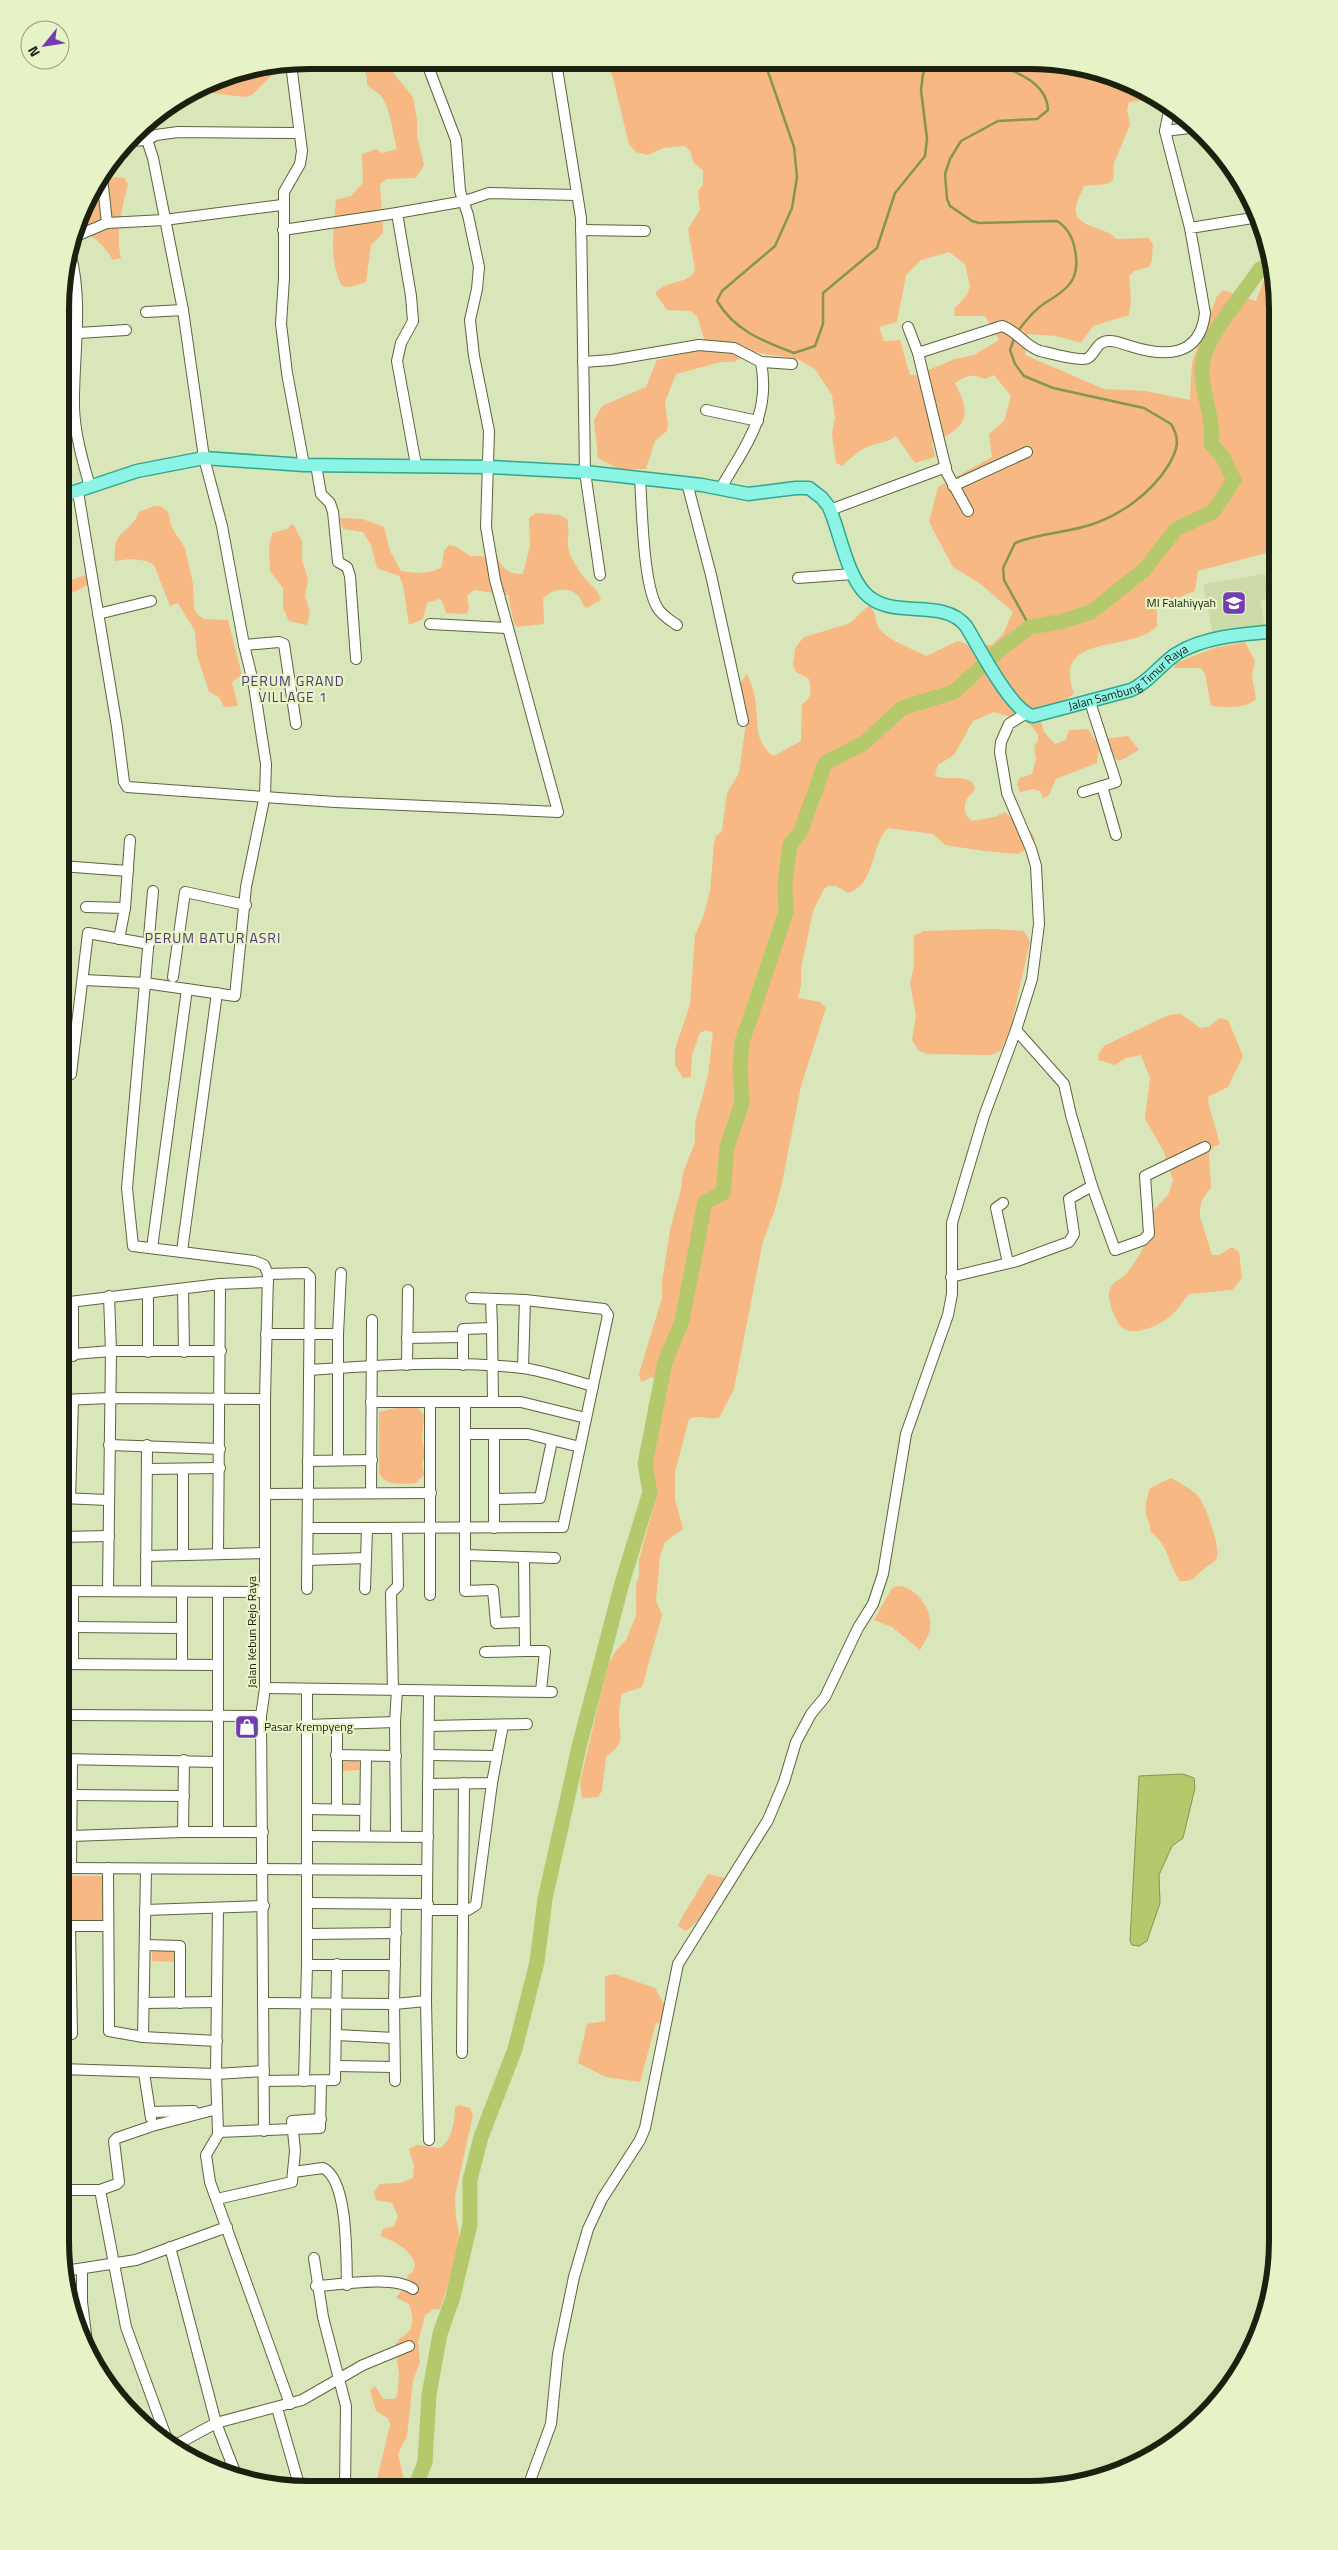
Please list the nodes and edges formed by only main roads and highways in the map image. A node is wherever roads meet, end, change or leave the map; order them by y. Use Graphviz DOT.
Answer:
graph roads {
  1 [pos="69,494"];
  2 [pos="1269,632"];
  1 -- 2 [label="main road, Jalan Sambung Timur Raya"];
}
